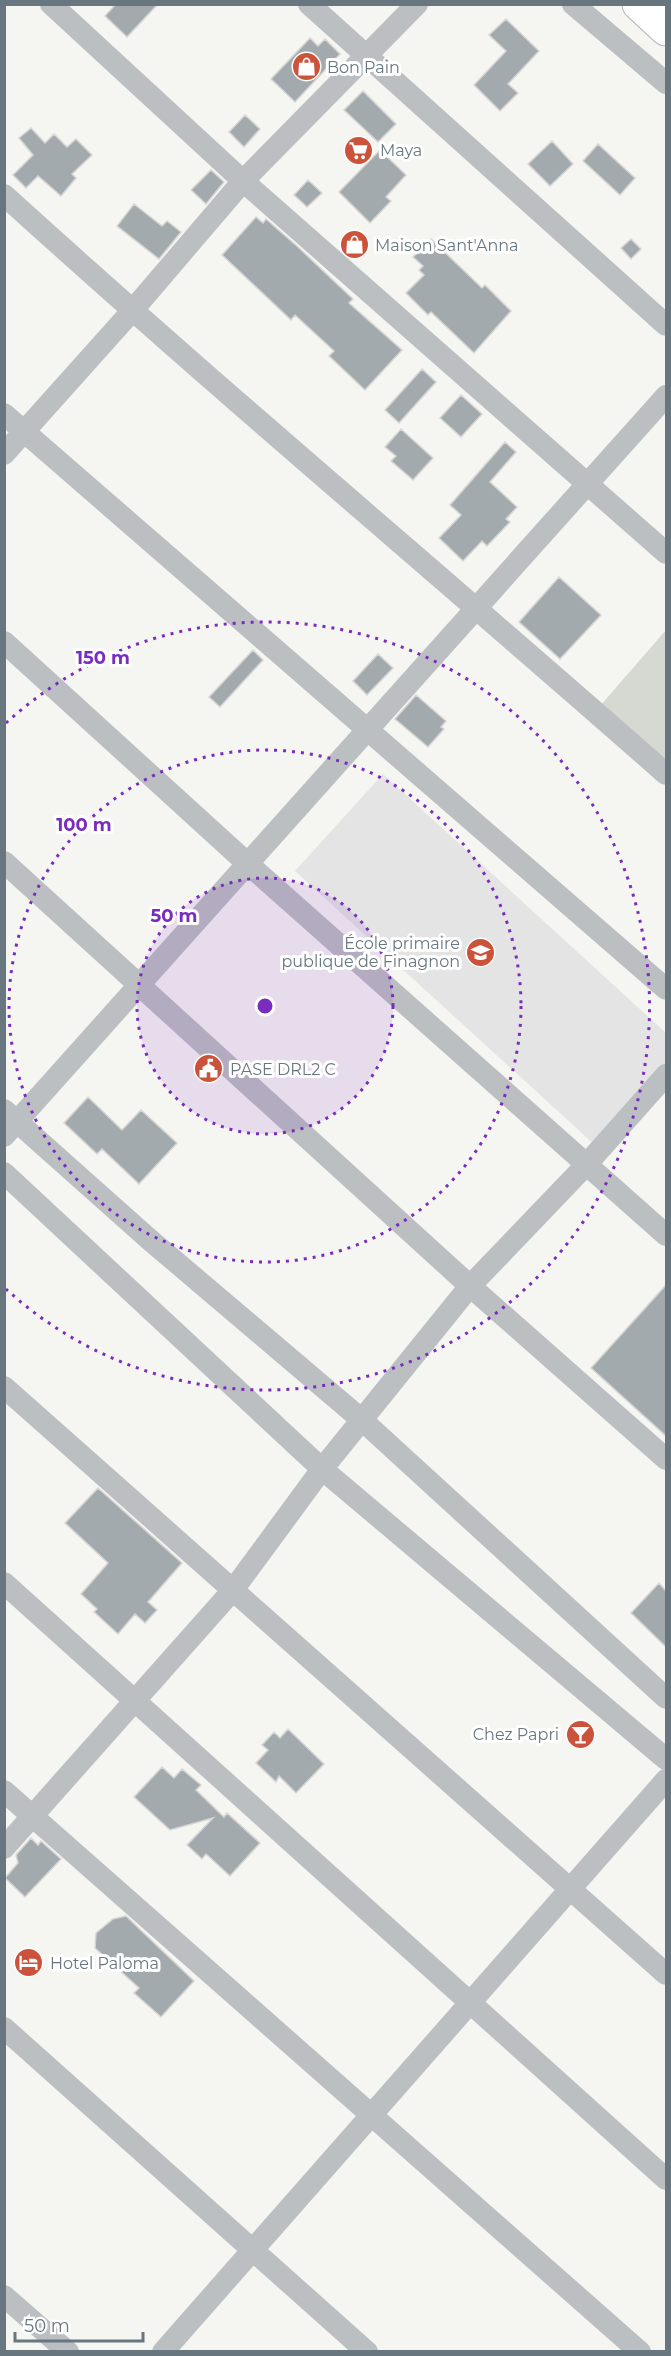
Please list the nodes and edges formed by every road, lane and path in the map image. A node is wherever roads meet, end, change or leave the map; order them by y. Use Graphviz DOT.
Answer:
graph roads {
  1 [pos="51,4"];
  2 [pos="309,4"];
  3 [pos="417,4"];
  4 [pos="573,4"];
  5 [pos="639,4"];
  6 [pos="666,29"];
  7 [pos="365,56"];
  8 [pos="666,83"];
  9 [pos="243,181"];
  10 [pos="4,195"];
  11 [pos="132,311"];
  12 [pos="666,325"];
  13 [pos="666,396"];
  14 [pos="4,414"];
  15 [pos="24,431"];
  16 [pos="4,453"];
  17 [pos="588,484"];
  18 [pos="666,553"];
  19 [pos="477,608"];
  20 [pos="4,642"];
  21 [pos="368,730"];
  22 [pos="666,774"];
  23 [pos="4,862"];
  24 [pos="248,864"];
  25 [pos="140,985"];
  26 [pos="666,989"];
  27 [pos="666,1075"];
  28 [pos="9,1122"];
  29 [pos="586,1165"];
  30 [pos="4,1173"];
  31 [pos="666,1235"];
  32 [pos="470,1286"];
  33 [pos="4,1387"];
  34 [pos="362,1420"];
  35 [pos="666,1459"];
  36 [pos="322,1468"];
  37 [pos="4,1583"];
  38 [pos="233,1590"];
  39 [pos="666,1698"];
  40 [pos="135,1700"];
  41 [pos="666,1759"];
  42 [pos="666,1779"];
  43 [pos="4,1791"];
  44 [pos="33,1816"];
  45 [pos="4,1848"];
  46 [pos="570,1889"];
  47 [pos="666,1974"];
  48 [pos="471,2002"];
  49 [pos="4,2028"];
  50 [pos="372,2115"];
  51 [pos="666,2179"];
  52 [pos="253,2250"];
  53 [pos="4,2296"];
  54 [pos="68,2352"];
  55 [pos="163,2352"];
  56 [pos="367,2352"];
  57 [pos="640,2352"];
  1 -- 9 [label="street"];
  2 -- 7 [label="street"];
  3 -- 7 [label="street"];
  4 -- 8 [label="street"];
  5 -- 6 [label="highway"];
  7 -- 9 [label="street"];
  7 -- 12 [label="street"];
  9 -- 11 [label="street"];
  9 -- 17 [label="street"];
  10 -- 11 [label="street"];
  11 -- 15 [label="street"];
  11 -- 19 [label="street"];
  13 -- 17 [label="street"];
  14 -- 15 [label="street"];
  15 -- 16 [label="street"];
  15 -- 21 [label="street"];
  17 -- 18 [label="street"];
  17 -- 19 [label="street"];
  19 -- 21 [label="street"];
  19 -- 22 [label="street"];
  20 -- 24 [label="street"];
  21 -- 24 [label="street"];
  21 -- 26 [label="street"];
  23 -- 25 [label="street"];
  24 -- 25 [label="street"];
  24 -- 29 [label="street"];
  25 -- 28 [label="street"];
  25 -- 32 [label="street"];
  27 -- 29 [label="street"];
  28 -- 34 [label="street"];
  29 -- 31 [label="street"];
  29 -- 32 [label="street"];
  30 -- 36 [label="street"];
  32 -- 34 [label="street"];
  32 -- 35 [label="street"];
  33 -- 38 [label="street"];
  34 -- 36 [label="street"];
  34 -- 39 [label="street"];
  36 -- 38 [label="street"];
  36 -- 41 [label="street"];
  37 -- 40 [label="street"];
  38 -- 40 [label="street"];
  38 -- 46 [label="street"];
  40 -- 44 [label="street"];
  40 -- 48 [label="street"];
  42 -- 46 [label="street"];
  43 -- 44 [label="street"];
  44 -- 45 [label="street"];
  44 -- 50 [label="street"];
  46 -- 47 [label="street"];
  46 -- 48 [label="street"];
  48 -- 50 [label="street"];
  48 -- 51 [label="street"];
  49 -- 52 [label="street"];
  50 -- 52 [label="street"];
  50 -- 57 [label="street"];
  52 -- 55 [label="street"];
  52 -- 56 [label="street"];
  53 -- 54 [label="street"];
}
